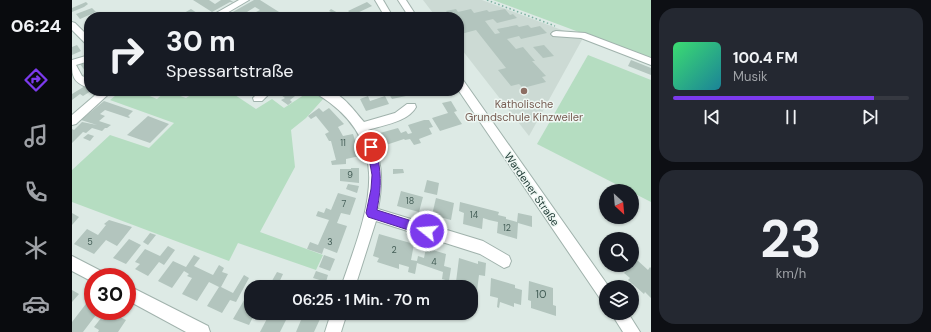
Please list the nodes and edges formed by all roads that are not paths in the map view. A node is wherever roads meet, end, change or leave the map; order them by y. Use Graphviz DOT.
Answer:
graph roads {
  1 [pos="245,0"];
  2 [pos="379,0"];
  3 [pos="402,0"];
  4 [pos="222,12"];
  5 [pos="386,12"];
  6 [pos="410,12"];
  7 [pos="72,25"];
  8 [pos="558,31"];
  9 [pos="84,37"];
  10 [pos="84,60"];
  11 [pos="651,62"];
  12 [pos="72,64"];
  13 [pos="84,81"];
  14 [pos="464,90"];
  15 [pos="101,96"];
  16 [pos="261,96"];
  17 [pos="329,96"];
  18 [pos="258,98"];
  19 [pos="411,107"];
  20 [pos="72,121"];
  21 [pos="362,127"];
  22 [pos="371,213"];
  23 [pos="504,261"];
  24 [pos="72,263"];
  25 [pos="84,269"];
  26 [pos="350,280"];
  27 [pos="599,284"];
  28 [pos="136,297"];
  29 [pos="337,320"];
  30 [pos="624,320"];
  31 [pos="202,332"];
  32 [pos="333,332"];
  33 [pos="632,332"];
  1 -- 4 [label="street"];
  2 -- 5 [label="street"];
  3 -- 6 [label="street"];
  7 -- 9 [label="street"];
  8 -- 11 [label="street"];
  10 -- 12 [label="street"];
  12 -- 13 [label="street"];
  14 -- 27 [label="street, Wardener Straße"];
  15 -- 20 [label="street"];
  16 -- 18 [label="street"];
  17 -- 21 [label="street"];
  19 -- 21 [label="street"];
  21 -- 22 [label="street"];
  22 -- 23 [label="street"];
  22 -- 26 [label="street"];
  24 -- 25 [label="street"];
  28 -- 31 [label="street"];
  29 -- 32 [label="street"];
  30 -- 33 [label="street"];
}
